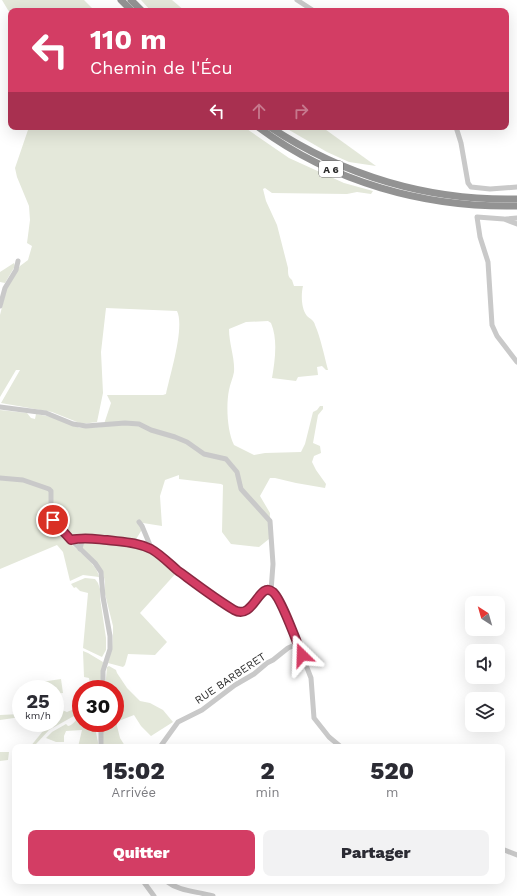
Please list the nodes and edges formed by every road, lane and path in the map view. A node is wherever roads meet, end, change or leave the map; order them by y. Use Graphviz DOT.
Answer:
graph roads {
  1 [pos="121,0"];
  2 [pos="131,0"];
  3 [pos="297,0"];
  4 [pos="129,8"];
  5 [pos="139,8"];
  6 [pos="309,8"];
  7 [pos="262,130"];
  8 [pos="275,130"];
  9 [pos="457,130"];
  10 [pos="517,187"];
  11 [pos="517,199"];
  12 [pos="517,206"];
  13 [pos="517,218"];
  14 [pos="504,219"];
  15 [pos="517,224"];
  16 [pos="18,261"];
  17 [pos="0,306"];
  18 [pos="517,362"];
  19 [pos="0,407"];
  20 [pos="0,478"];
  21 [pos="139,522"];
  22 [pos="88,538"];
  23 [pos="70,539"];
  24 [pos="80,549"];
  25 [pos="152,550"];
  26 [pos="271,591"];
  27 [pos="297,644"];
  28 [pos="103,680"];
  29 [pos="100,732"];
  30 [pos="101,744"];
  31 [pos="162,744"];
  32 [pos="337,744"];
  33 [pos="505,849"];
  34 [pos="517,855"];
  35 [pos="146,884"];
  36 [pos="170,884"];
  37 [pos="154,896"];
  38 [pos="213,896"];
  1 -- 4 [label="highway"];
  2 -- 5 [label="highway"];
  3 -- 6 [label="street"];
  7 -- 12 [label="highway, A 6"];
  8 -- 11 [label="highway, A 6"];
  9 -- 10 [label="street"];
  13 -- 14 [label="street"];
  14 -- 15 [label="street"];
  14 -- 18 [label="street"];
  16 -- 17 [label="street"];
  19 -- 26 [label="street"];
  20 -- 23 [label="street"];
  21 -- 25 [label="street"];
  22 -- 23 [label="street"];
  22 -- 24 [label="street"];
  22 -- 25 [label="street"];
  23 -- 24 [label="street"];
  24 -- 28 [label="street"];
  25 -- 26 [label="street"];
  26 -- 27 [label="street"];
  27 -- 31 [label="street, RUE BARBERET"];
  27 -- 32 [label="street"];
  29 -- 30 [label="street"];
  33 -- 34 [label="street"];
  35 -- 37 [label="street"];
  36 -- 38 [label="street"];
}
